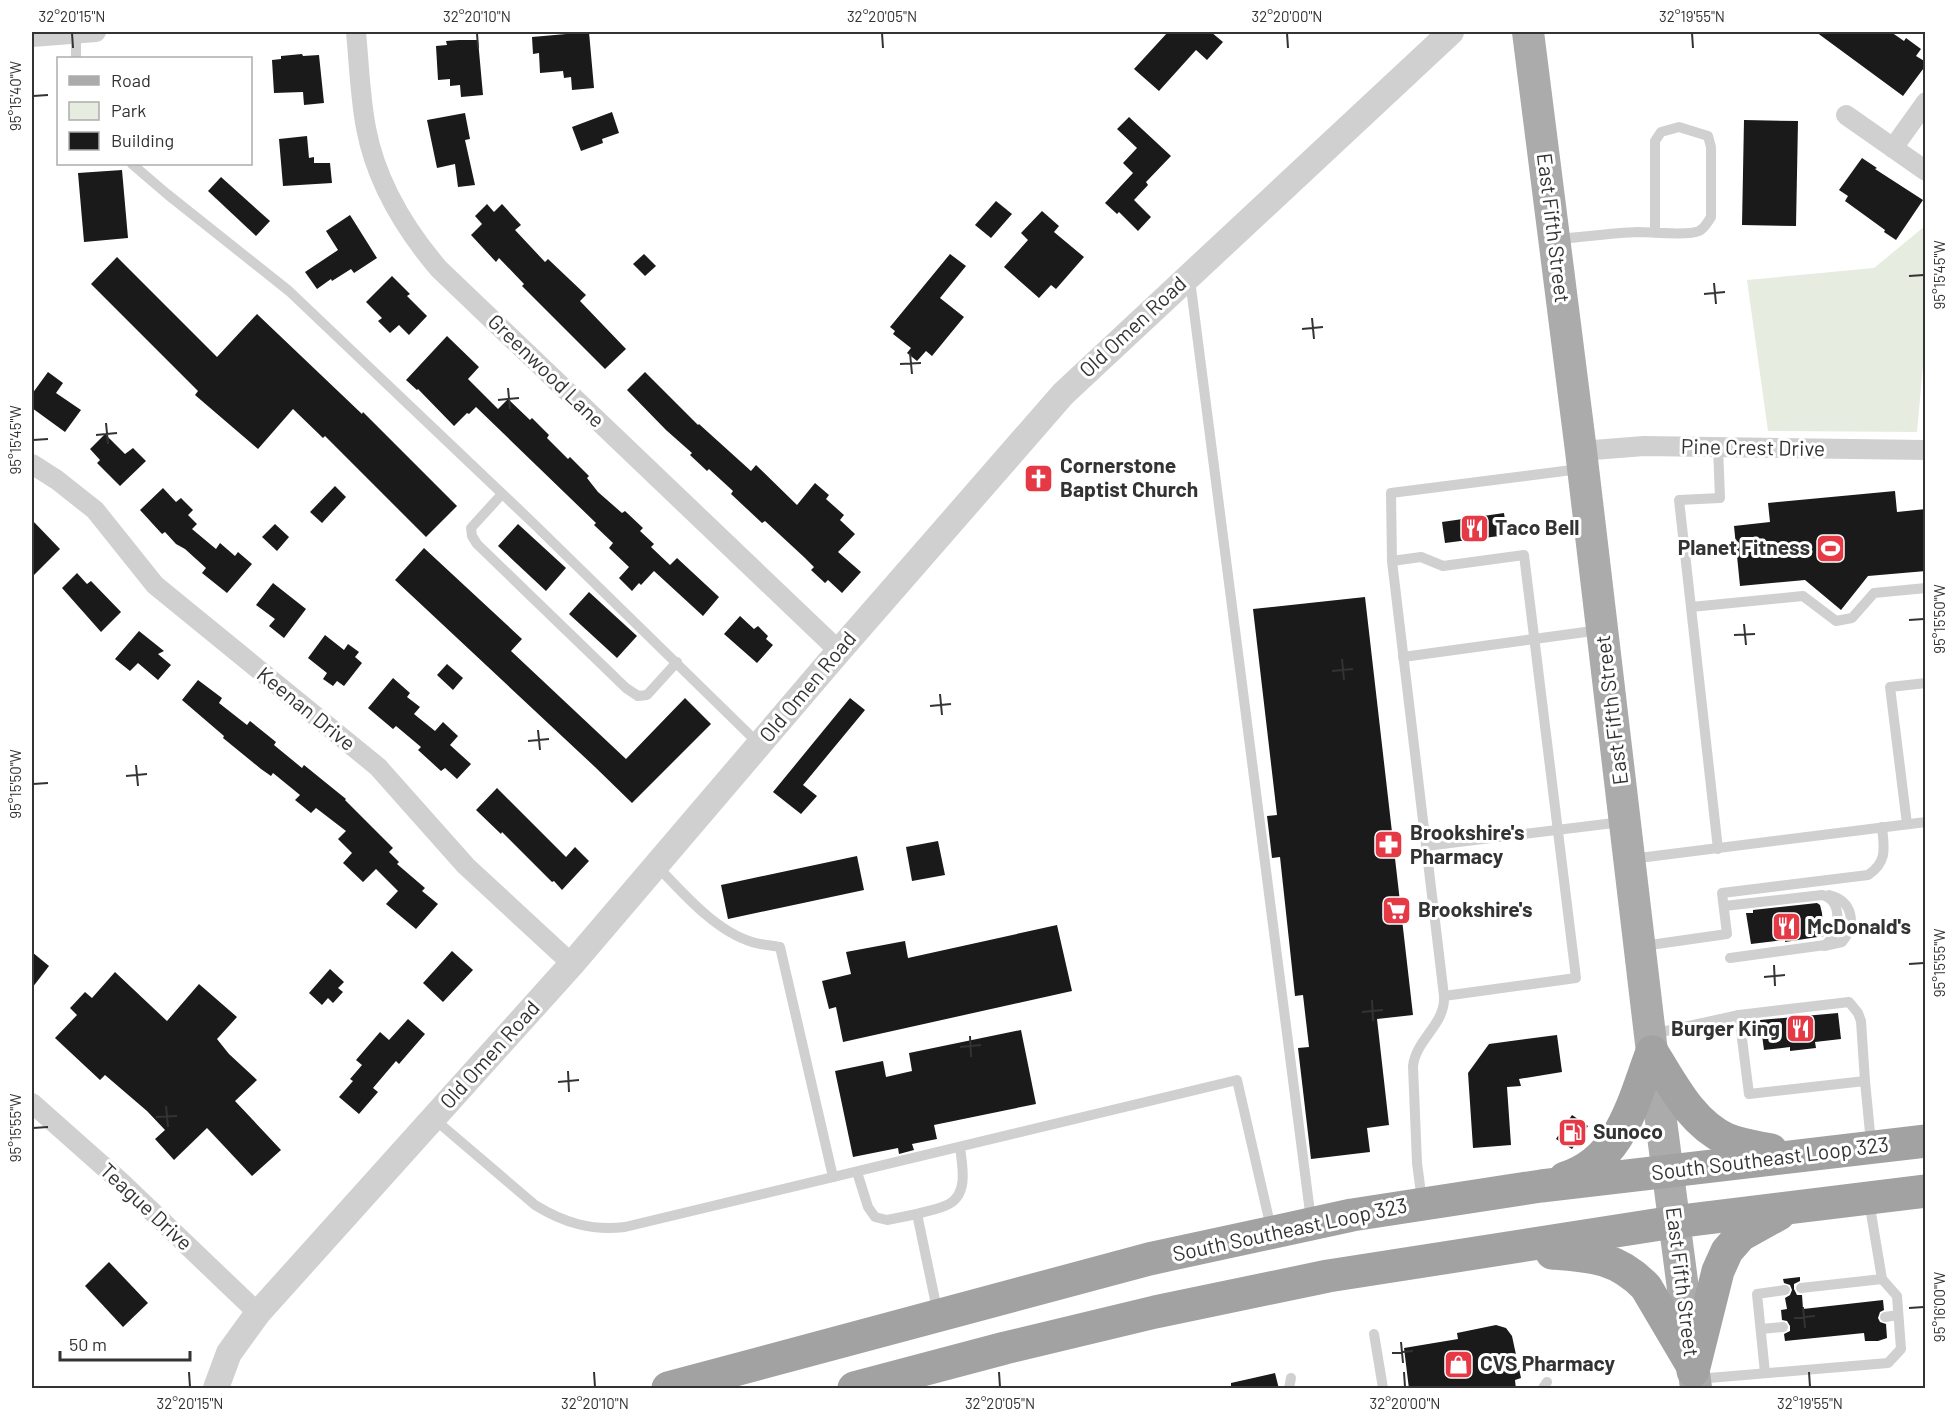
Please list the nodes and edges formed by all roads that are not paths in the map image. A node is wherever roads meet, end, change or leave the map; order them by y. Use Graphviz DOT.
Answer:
graph roads {
  1 [pos="86,32"];
  2 [pos="356,32"];
  3 [pos="1451,32"];
  4 [pos="1528,32"];
  5 [pos="32,37"];
  6 [pos="76,57"];
  7 [pos="1926,102"];
  8 [pos="1846,115"];
  9 [pos="1893,148"];
  10 [pos="133,165"];
  11 [pos="1926,171"];
  12 [pos="1655,233"];
  13 [pos="1554,239"];
  14 [pos="1189,274"];
  15 [pos="1718,447"];
  16 [pos="1926,450"];
  17 [pos="1582,460"];
  18 [pos="32,464"];
  19 [pos="502,494"];
  20 [pos="1392,561"];
  21 [pos="1926,588"];
  22 [pos="1691,607"];
  23 [pos="1603,629"];
  24 [pos="1534,639"];
  25 [pos="839,651"];
  26 [pos="1403,657"];
  27 [pos="677,662"];
  28 [pos="1926,683"];
  29 [pos="760,744"];
  30 [pos="1626,821"];
  31 [pos="1926,822"];
  32 [pos="1907,824"];
  33 [pos="1882,827"];
  34 [pos="1558,830"];
  35 [pos="1425,846"];
  36 [pos="1718,849"];
  37 [pos="1630,859"];
  38 [pos="656,866"];
  39 [pos="1822,895"];
  40 [pos="1724,906"];
  41 [pos="1821,946"];
  42 [pos="1640,947"];
  43 [pos="1730,958"];
  44 [pos="572,964"];
  45 [pos="1444,996"];
  46 [pos="1739,1015"];
  47 [pos="1651,1043"];
  48 [pos="1865,1081"];
  49 [pos="32,1103"];
  50 [pos="433,1118"];
  51 [pos="1926,1141"];
  52 [pos="1871,1146"];
  53 [pos="960,1147"];
  54 [pos="1796,1155"];
  55 [pos="1667,1170"];
  56 [pos="857,1172"];
  57 [pos="833,1177"];
  58 [pos="1541,1186"];
  59 [pos="1926,1191"];
  60 [pos="1868,1198"];
  61 [pos="1422,1203"];
  62 [pos="1793,1206"];
  63 [pos="917,1214"];
  64 [pos="1674,1222"];
  65 [pos="1311,1223"];
  66 [pos="1272,1231"];
  67 [pos="1500,1248"];
  68 [pos="1882,1279"];
  69 [pos="1801,1288"];
  70 [pos="1785,1290"];
  71 [pos="258,1313"];
  72 [pos="938,1315"];
  73 [pos="1898,1315"];
  74 [pos="1885,1317"];
  75 [pos="1783,1327"];
  76 [pos="1761,1329"];
  77 [pos="1374,1334"];
  78 [pos="854,1337"];
  79 [pos="1765,1373"];
  80 [pos="1694,1376"];
  81 [pos="860,1387"];
  82 [pos="216,1389"];
  83 [pos="668,1389"];
  84 [pos="1383,1389"];
  1 -- 5 [label="street"];
  1 -- 6 [label="lane"];
  2 -- 25 [label="street, Greenwood Lane"];
  3 -- 14 [label="street, Old Omen Road"];
  4 -- 13 [label="main road, East Fifth Street"];
  7 -- 9 [label="street"];
  8 -- 9 [label="street"];
  9 -- 11 [label="street"];
  10 -- 19 [label="lane"];
  12 -- 12 [label="lane"];
  12 -- 13 [label="lane"];
  13 -- 17 [label="main road, East Fifth Street"];
  14 -- 25 [label="street, Old Omen Road"];
  14 -- 65 [label="lane"];
  15 -- 16 [label="street, Pine Crest Drive"];
  15 -- 17 [label="street, Pine Crest Drive"];
  15 -- 22 [label="lane"];
  17 -- 20 [label="lane"];
  17 -- 23 [label="main road, East Fifth Street"];
  18 -- 44 [label="street, Keenan Drive"];
  19 -- 27 [label="lane"];
  19 -- 27 [label="lane"];
  20 -- 24 [label="lane"];
  20 -- 26 [label="lane"];
  21 -- 22 [label="lane"];
  22 -- 36 [label="lane"];
  23 -- 24 [label="lane"];
  23 -- 30 [label="main road, East Fifth Street"];
  24 -- 26 [label="lane"];
  24 -- 34 [label="lane"];
  25 -- 29 [label="street, Old Omen Road"];
  26 -- 35 [label="lane"];
  27 -- 29 [label="lane"];
  28 -- 32 [label="lane"];
  29 -- 38 [label="street, Old Omen Road"];
  30 -- 34 [label="lane"];
  30 -- 37 [label="main road, East Fifth Street"];
  31 -- 32 [label="lane"];
  32 -- 33 [label="lane"];
  33 -- 36 [label="lane"];
  33 -- 40 [label="lane"];
  34 -- 35 [label="lane"];
  34 -- 45 [label="lane"];
  35 -- 45 [label="lane"];
  36 -- 37 [label="lane"];
  37 -- 42 [label="main road, East Fifth Street"];
  38 -- 44 [label="street, Old Omen Road"];
  38 -- 57 [label="lane"];
  39 -- 40 [label="lane"];
  39 -- 41 [label="lane"];
  39 -- 41 [label="lane"];
  40 -- 42 [label="lane"];
  41 -- 43 [label="lane"];
  42 -- 47 [label="main road, East Fifth Street"];
  44 -- 50 [label="street, Old Omen Road"];
  45 -- 61 [label="lane"];
  46 -- 47 [label="lane"];
  46 -- 48 [label="lane"];
  46 -- 48 [label="lane"];
  47 -- 54 [label="highway"];
  47 -- 55 [label="main road, East Fifth Street"];
  47 -- 58 [label="highway"];
  48 -- 52 [label="lane"];
  49 -- 71 [label="street, Teague Drive"];
  50 -- 57 [label="lane"];
  50 -- 71 [label="street, Old Omen Road"];
  51 -- 52 [label="highway, South Southeast Loop 323"];
  52 -- 54 [label="highway, South Southeast Loop 323"];
  53 -- 56 [label="lane"];
  53 -- 63 [label="lane"];
  53 -- 66 [label="lane"];
  54 -- 55 [label="highway, South Southeast Loop 323"];
  55 -- 58 [label="highway, South Southeast Loop 323"];
  55 -- 64 [label="main road, East Fifth Street"];
  56 -- 57 [label="lane"];
  56 -- 63 [label="lane"];
  58 -- 61 [label="highway, South Southeast Loop 323"];
  59 -- 60 [label="highway"];
  60 -- 62 [label="highway"];
  60 -- 68 [label="lane"];
  61 -- 65 [label="highway, South Southeast Loop 323"];
  62 -- 64 [label="highway"];
  62 -- 80 [label="highway"];
  63 -- 72 [label="lane"];
  64 -- 67 [label="highway"];
  64 -- 80 [label="main road, East Fifth Street"];
  65 -- 66 [label="highway, South Southeast Loop 323"];
  66 -- 72 [label="highway, South Southeast Loop 323"];
  67 -- 80 [label="highway"];
  67 -- 81 [label="highway"];
  68 -- 69 [label="lane"];
  68 -- 73 [label="lane"];
  70 -- 76 [label="lane"];
  71 -- 82 [label="street, Old Omen Road"];
  72 -- 78 [label="highway, South Southeast Loop 323"];
  73 -- 74 [label="lane"];
  73 -- 79 [label="lane"];
  75 -- 76 [label="lane"];
  76 -- 79 [label="lane"];
  77 -- 84 [label="lane"];
  78 -- 81 [label="highway"];
  78 -- 83 [label="highway, South Southeast Loop 323"];
  79 -- 80 [label="lane"];
}
